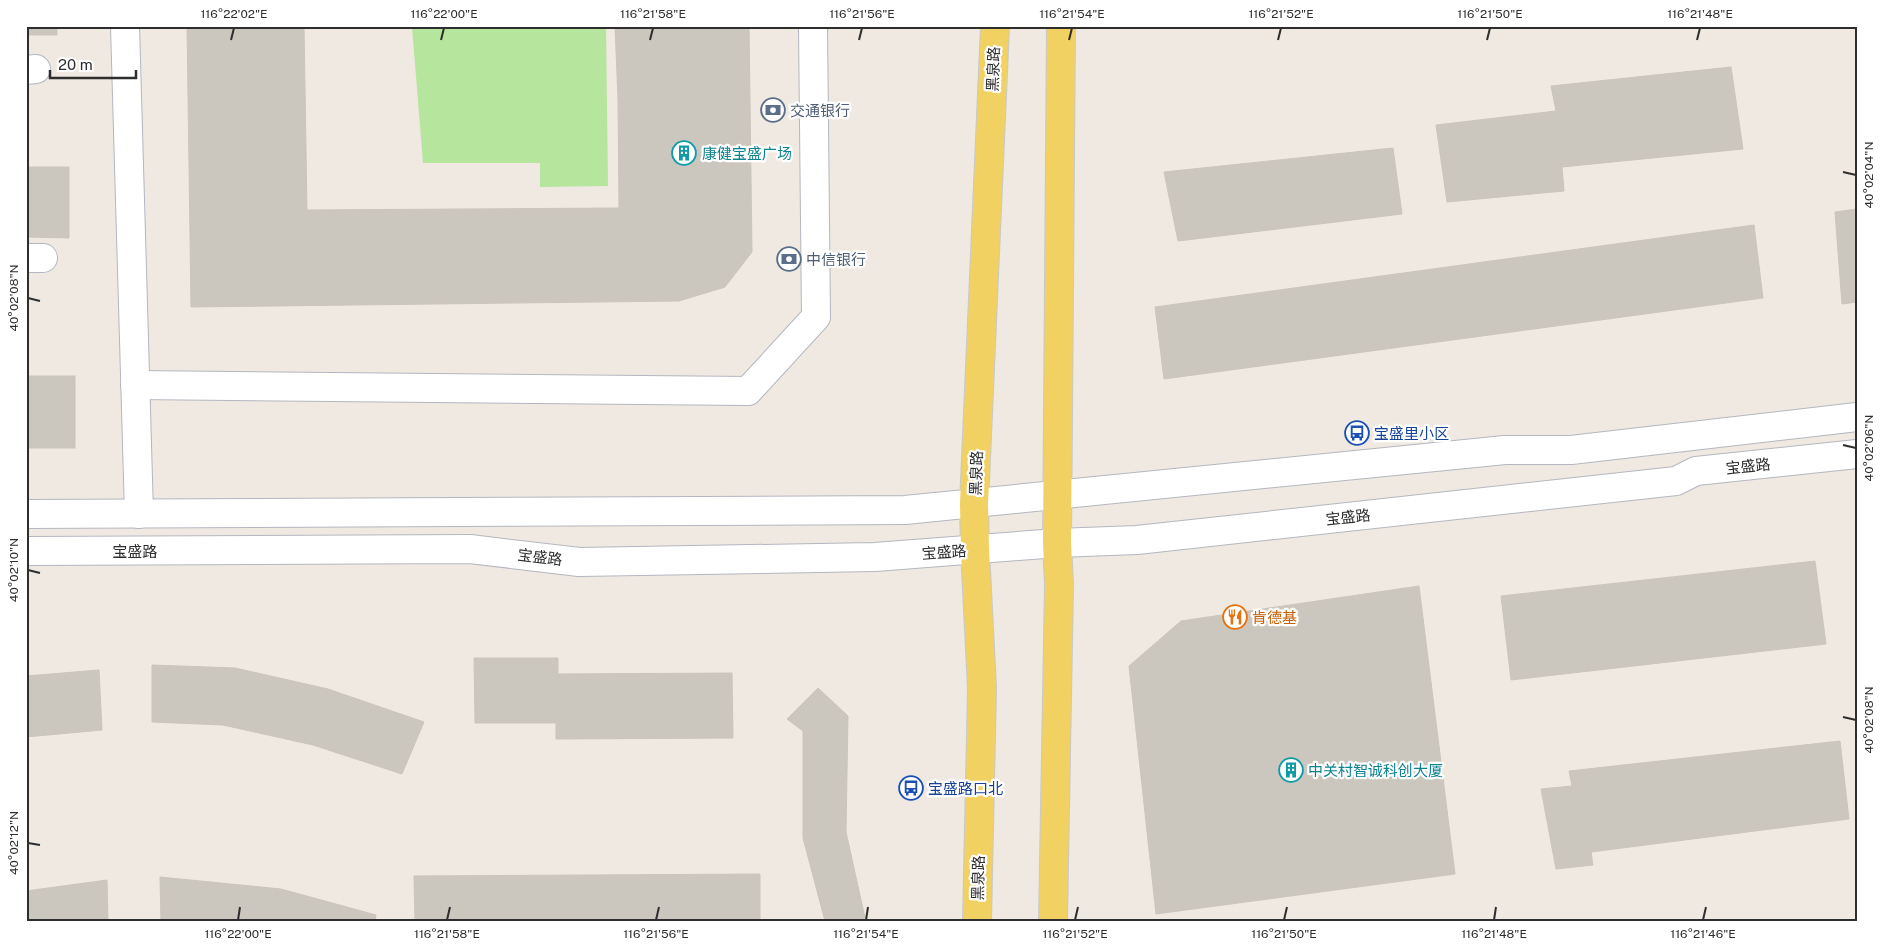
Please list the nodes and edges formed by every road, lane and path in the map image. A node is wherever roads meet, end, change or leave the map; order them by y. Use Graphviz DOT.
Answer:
graph roads {
  1 [pos="125,26"];
  2 [pos="813,26"];
  3 [pos="994,26"];
  4 [pos="1061,26"];
  5 [pos="135,385"];
  6 [pos="1857,417"];
  7 [pos="1857,454"];
  8 [pos="1058,496"];
  9 [pos="974,504"];
  10 [pos="26,514"];
  11 [pos="140,514"];
  12 [pos="1057,543"];
  13 [pos="975,550"];
  14 [pos="26,551"];
  15 [pos="977,921"];
  16 [pos="1052,921"];
  1 -- 5 [label="street"];
  2 -- 5 [label="street"];
  3 -- 9 [label="main road, 黑泉路"];
  4 -- 8 [label="main road"];
  5 -- 11 [label="street"];
  6 -- 8 [label="street"];
  7 -- 12 [label="street, 宝盛路"];
  8 -- 9 [label="street"];
  8 -- 12 [label="main road"];
  9 -- 11 [label="street"];
  9 -- 13 [label="main road, 黑泉路"];
  10 -- 11 [label="street"];
  12 -- 13 [label="street, 宝盛路"];
  12 -- 16 [label="main road"];
  13 -- 14 [label="street, 宝盛路"];
  13 -- 15 [label="main road, 黑泉路"];
}
